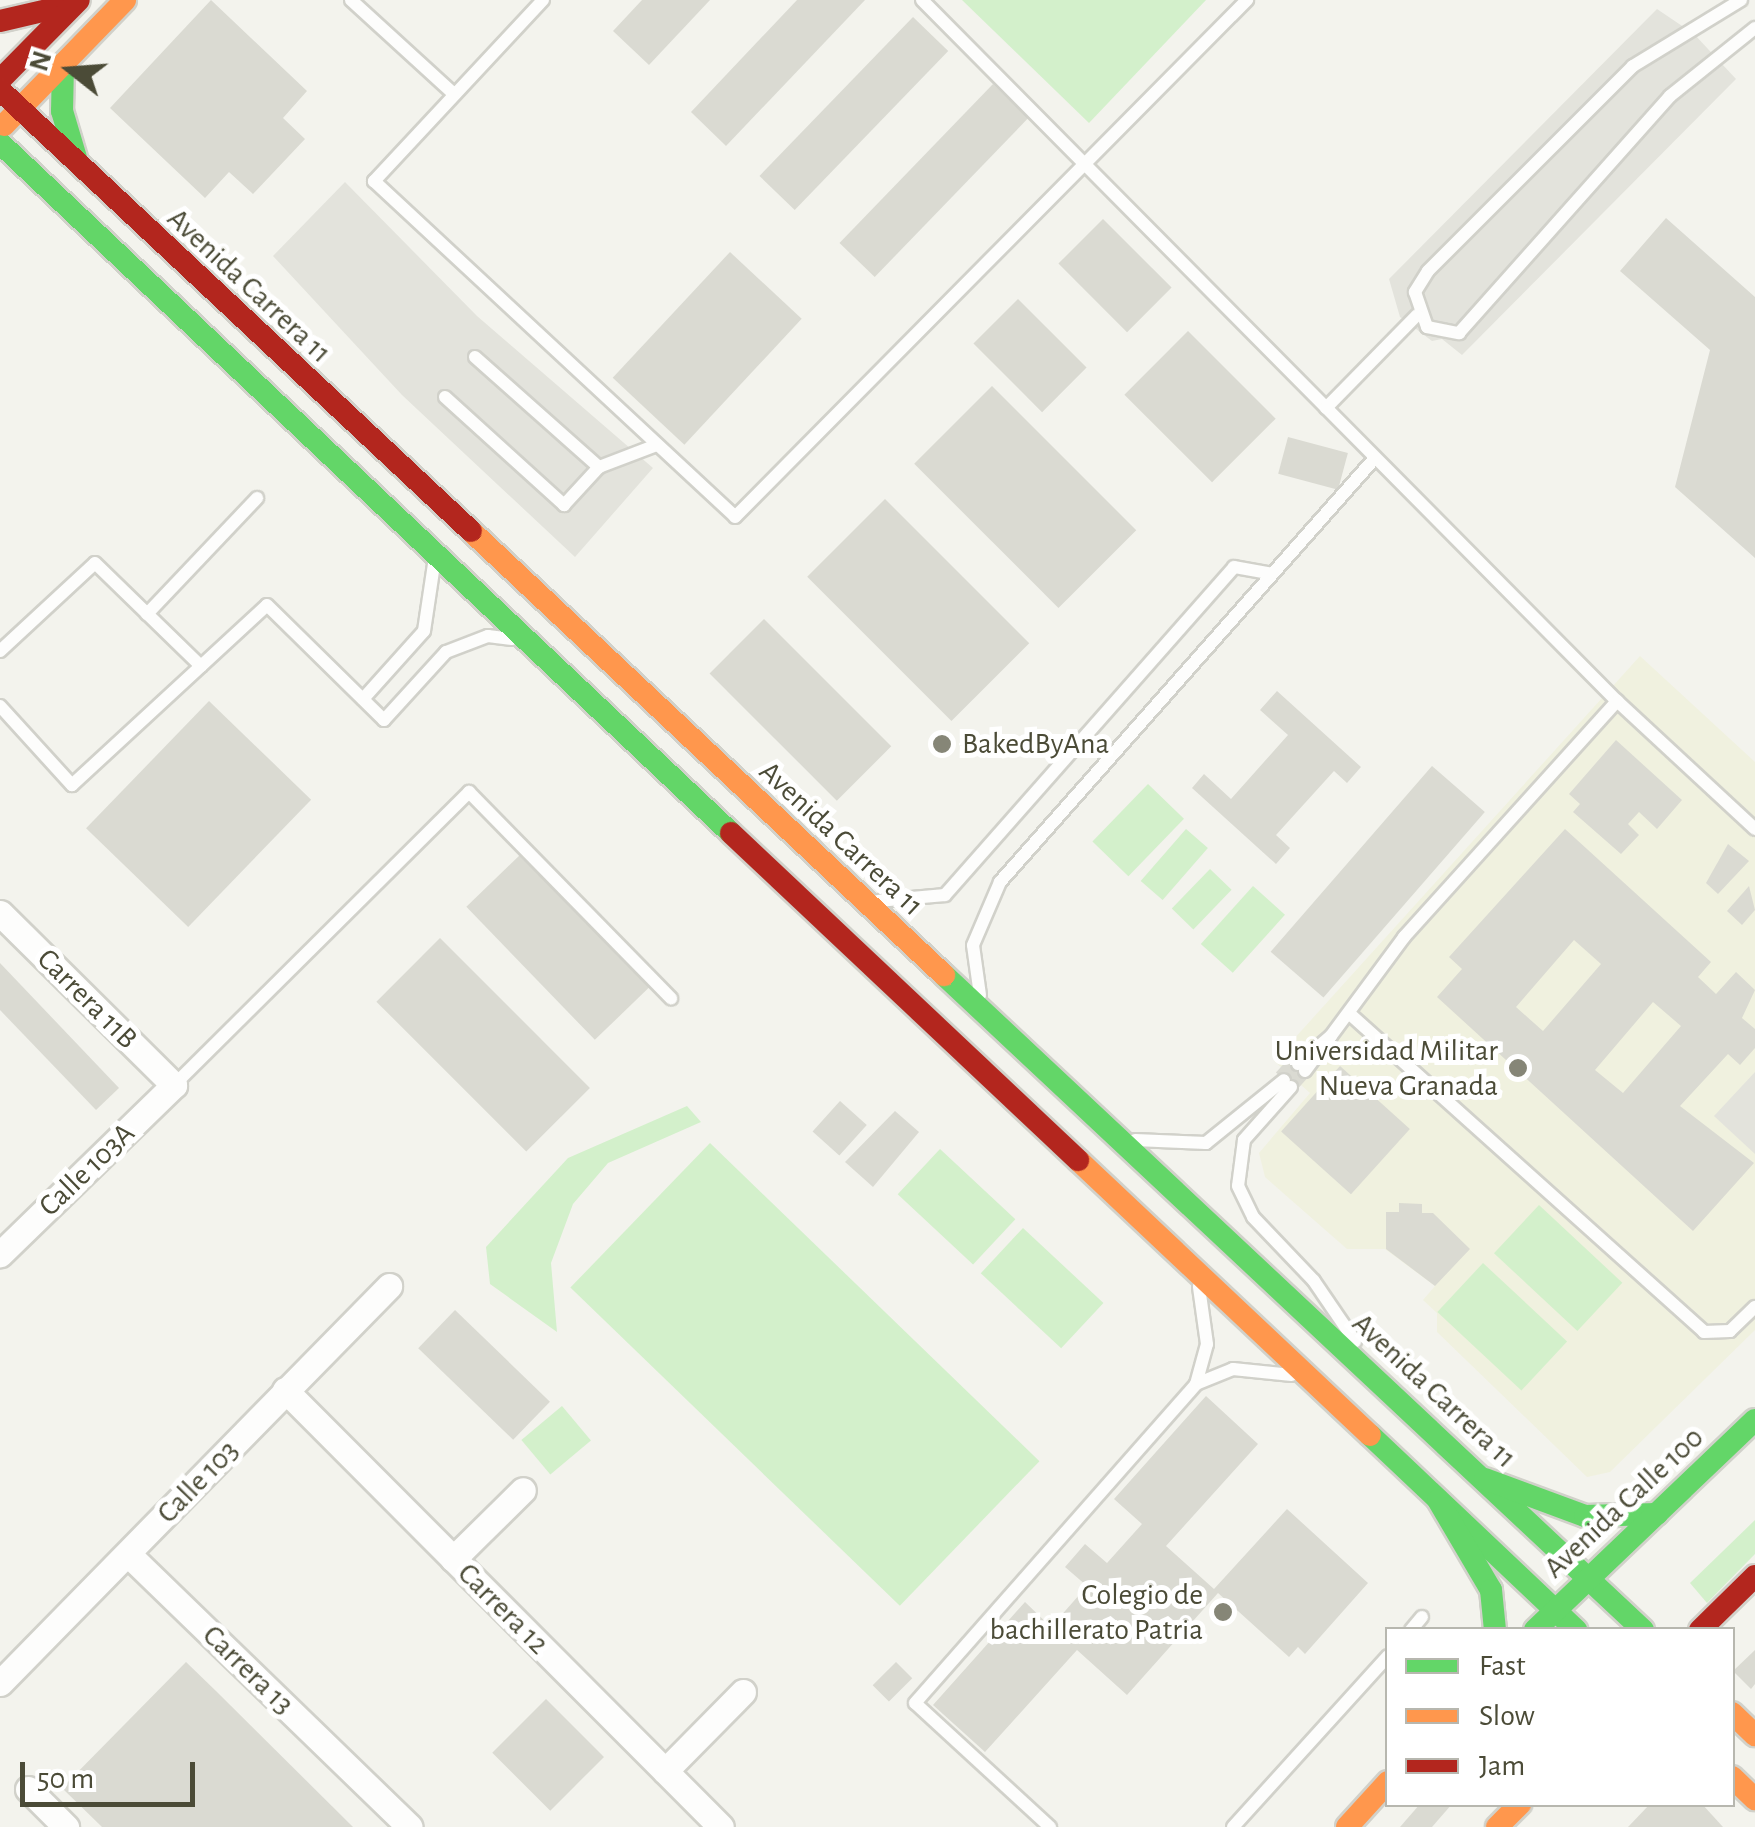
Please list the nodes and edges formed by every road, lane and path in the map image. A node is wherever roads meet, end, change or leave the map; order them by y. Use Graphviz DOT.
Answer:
graph roads {
  1 [pos="79,0"];
  2 [pos="125,0"];
  3 [pos="351,0"];
  4 [pos="543,0"];
  5 [pos="922,0"];
  6 [pos="1247,0"];
  7 [pos="1741,0"];
  8 [pos="0,21"];
  9 [pos="1755,28"];
  10 [pos="63,64"];
  11 [pos="0,80"];
  12 [pos="0,90"];
  13 [pos="454,94"];
  14 [pos="20,108"];
  15 [pos="0,130"];
  16 [pos="0,143"];
  17 [pos="1087,167"];
  18 [pos="82,168"];
  19 [pos="0,178"];
  20 [pos="43,185"];
  21 [pos="1418,315"];
  22 [pos="475,357"];
  23 [pos="444,397"];
  24 [pos="1326,408"];
  25 [pos="657,444"];
  26 [pos="1376,458"];
  27 [pos="599,466"];
  28 [pos="257,498"];
  29 [pos="431,552"];
  30 [pos="1269,573"];
  31 [pos="147,614"];
  32 [pos="534,646"];
  33 [pos="0,651"];
  34 [pos="201,666"];
  35 [pos="363,699"];
  36 [pos="1617,702"];
  37 [pos="0,706"];
  38 [pos="1755,829"];
  39 [pos="857,894"];
  40 [pos="0,913"];
  41 [pos="671,998"];
  42 [pos="986,1015"];
  43 [pos="1351,1015"];
  44 [pos="1302,1068"];
  45 [pos="174,1085"];
  46 [pos="1123,1138"];
  47 [pos="0,1254"];
  48 [pos="1197,1274"];
  49 [pos="389,1286"];
  50 [pos="1755,1307"];
  51 [pos="1309,1380"];
  52 [pos="1196,1384"];
  53 [pos="285,1390"];
  54 [pos="1390,1393"];
  55 [pos="1755,1420"];
  56 [pos="1485,1479"];
  57 [pos="523,1490"];
  58 [pos="1438,1500"];
  59 [pos="1657,1514"];
  60 [pos="128,1554"];
  61 [pos="454,1559"];
  62 [pos="1755,1576"];
  63 [pos="1588,1578"];
  64 [pos="1555,1610"];
  65 [pos="1422,1617"];
  66 [pos="1414,1627"];
  67 [pos="1494,1627"];
  68 [pos="1538,1627"];
  69 [pos="1573,1627"];
  70 [pos="1641,1627"];
  71 [pos="1703,1627"];
  72 [pos="1385,1659"];
  73 [pos="2,1679"];
  74 [pos="743,1692"];
  75 [pos="1735,1717"];
  76 [pos="1755,1735"];
  77 [pos="665,1771"];
  78 [pos="1735,1781"];
  79 [pos="1385,1785"];
  80 [pos="28,1788"];
  81 [pos="1755,1799"];
  82 [pos="1517,1807"];
  83 [pos="66,1827"];
  84 [pos="410,1827"];
  85 [pos="721,1827"];
  86 [pos="1050,1827"];
  87 [pos="1233,1827"];
  88 [pos="1347,1827"];
  89 [pos="1498,1827"];
  1 -- 8 [label="main road"];
  1 -- 11 [label="main road"];
  2 -- 10 [label="main road"];
  3 -- 13 [label="lane"];
  4 -- 13 [label="lane"];
  5 -- 17 [label="lane"];
  6 -- 17 [label="lane"];
  7 -- 21 [label="lane"];
  9 -- 21 [label="lane"];
  10 -- 14 [label="main road"];
  10 -- 18 [label="main road"];
  12 -- 14 [label="main road, Avenida Carrera 11"];
  13 -- 25 [label="lane"];
  14 -- 15 [label="main road"];
  14 -- 18 [label="main road, Avenida Carrera 11"];
  16 -- 20 [label="main road"];
  17 -- 24 [label="lane"];
  17 -- 25 [label="lane"];
  18 -- 39 [label="main road, Avenida Carrera 11"];
  19 -- 20 [label="main road"];
  20 -- 29 [label="main road"];
  21 -- 24 [label="lane"];
  22 -- 27 [label="lane"];
  23 -- 27 [label="lane"];
  24 -- 26 [label="lane"];
  25 -- 27 [label="lane"];
  26 -- 30 [label="lane"];
  26 -- 36 [label="lane"];
  28 -- 31 [label="lane"];
  29 -- 32 [label="main road"];
  29 -- 35 [label="lane"];
  30 -- 39 [label="lane"];
  30 -- 42 [label="lane"];
  31 -- 33 [label="lane"];
  31 -- 34 [label="lane"];
  32 -- 35 [label="lane"];
  32 -- 48 [label="main road"];
  34 -- 35 [label="lane"];
  34 -- 37 [label="lane"];
  36 -- 38 [label="lane"];
  36 -- 43 [label="lane"];
  39 -- 42 [label="main road, Avenida Carrera 11"];
  40 -- 45 [label="street, Carrera 11B"];
  41 -- 45 [label="lane"];
  42 -- 46 [label="main road, Avenida Carrera 11"];
  43 -- 44 [label="lane"];
  43 -- 50 [label="lane"];
  45 -- 47 [label="street, Calle 103A"];
  46 -- 54 [label="main road, Avenida Carrera 11"];
  46 -- 54 [label="lane"];
  48 -- 51 [label="main road"];
  48 -- 52 [label="lane"];
  49 -- 53 [label="street, Calle 103"];
  51 -- 52 [label="lane"];
  51 -- 58 [label="main road"];
  52 -- 86 [label="lane"];
  53 -- 60 [label="street, Calle 103"];
  53 -- 61 [label="street, Carrera 12"];
  54 -- 56 [label="main road, Avenida Carrera 11"];
  55 -- 59 [label="main road, Avenida Calle 100"];
  56 -- 59 [label="main road"];
  56 -- 63 [label="main road, Avenida Carrera 11"];
  57 -- 61 [label="street"];
  58 -- 64 [label="main road"];
  58 -- 67 [label="main road"];
  59 -- 63 [label="main road, Avenida Calle 100"];
  60 -- 73 [label="street, Calle 103"];
  60 -- 84 [label="street, Carrera 13"];
  61 -- 77 [label="street, Carrera 12"];
  62 -- 71 [label="main road"];
  63 -- 64 [label="main road, Avenida Calle 100"];
  63 -- 70 [label="main road, Avenida Carrera 11"];
  64 -- 68 [label="main road, Avenida Calle 100"];
  64 -- 69 [label="main road"];
  65 -- 66 [label="lane"];
  72 -- 87 [label="lane"];
  74 -- 77 [label="street"];
  75 -- 76 [label="main road"];
  77 -- 85 [label="street, Carrera 12"];
  78 -- 81 [label="main road"];
  79 -- 88 [label="main road"];
  80 -- 83 [label="street"];
  82 -- 89 [label="main road"];
}
